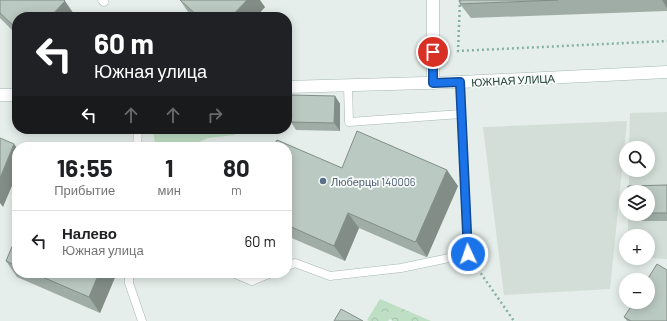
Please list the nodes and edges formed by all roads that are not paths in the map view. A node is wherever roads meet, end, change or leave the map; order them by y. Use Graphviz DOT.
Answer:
graph roads {
  1 [pos="433,0"];
  2 [pos="667,72"];
  3 [pos="460,82"];
  4 [pos="433,83"];
  5 [pos="348,86"];
  6 [pos="292,87"];
  7 [pos="0,95"];
  8 [pos="12,95"];
  9 [pos="461,114"];
  10 [pos="292,264"];
  11 [pos="129,278"];
  12 [pos="245,278"];
  13 [pos="259,278"];
  14 [pos="142,321"];
  1 -- 4 [label="street"];
  2 -- 3 [label="street, ЮЖНАЯ УЛИЦА"];
  3 -- 4 [label="street, ЮЖНАЯ УЛИЦА"];
  3 -- 9 [label="lane"];
  4 -- 5 [label="street, ЮЖНАЯ УЛИЦА"];
  5 -- 6 [label="street, ЮЖНАЯ УЛИЦА"];
  5 -- 9 [label="lane"];
  7 -- 8 [label="street"];
  9 -- 10 [label="lane"];
  11 -- 14 [label="lane"];
  12 -- 13 [label="lane"];
}
